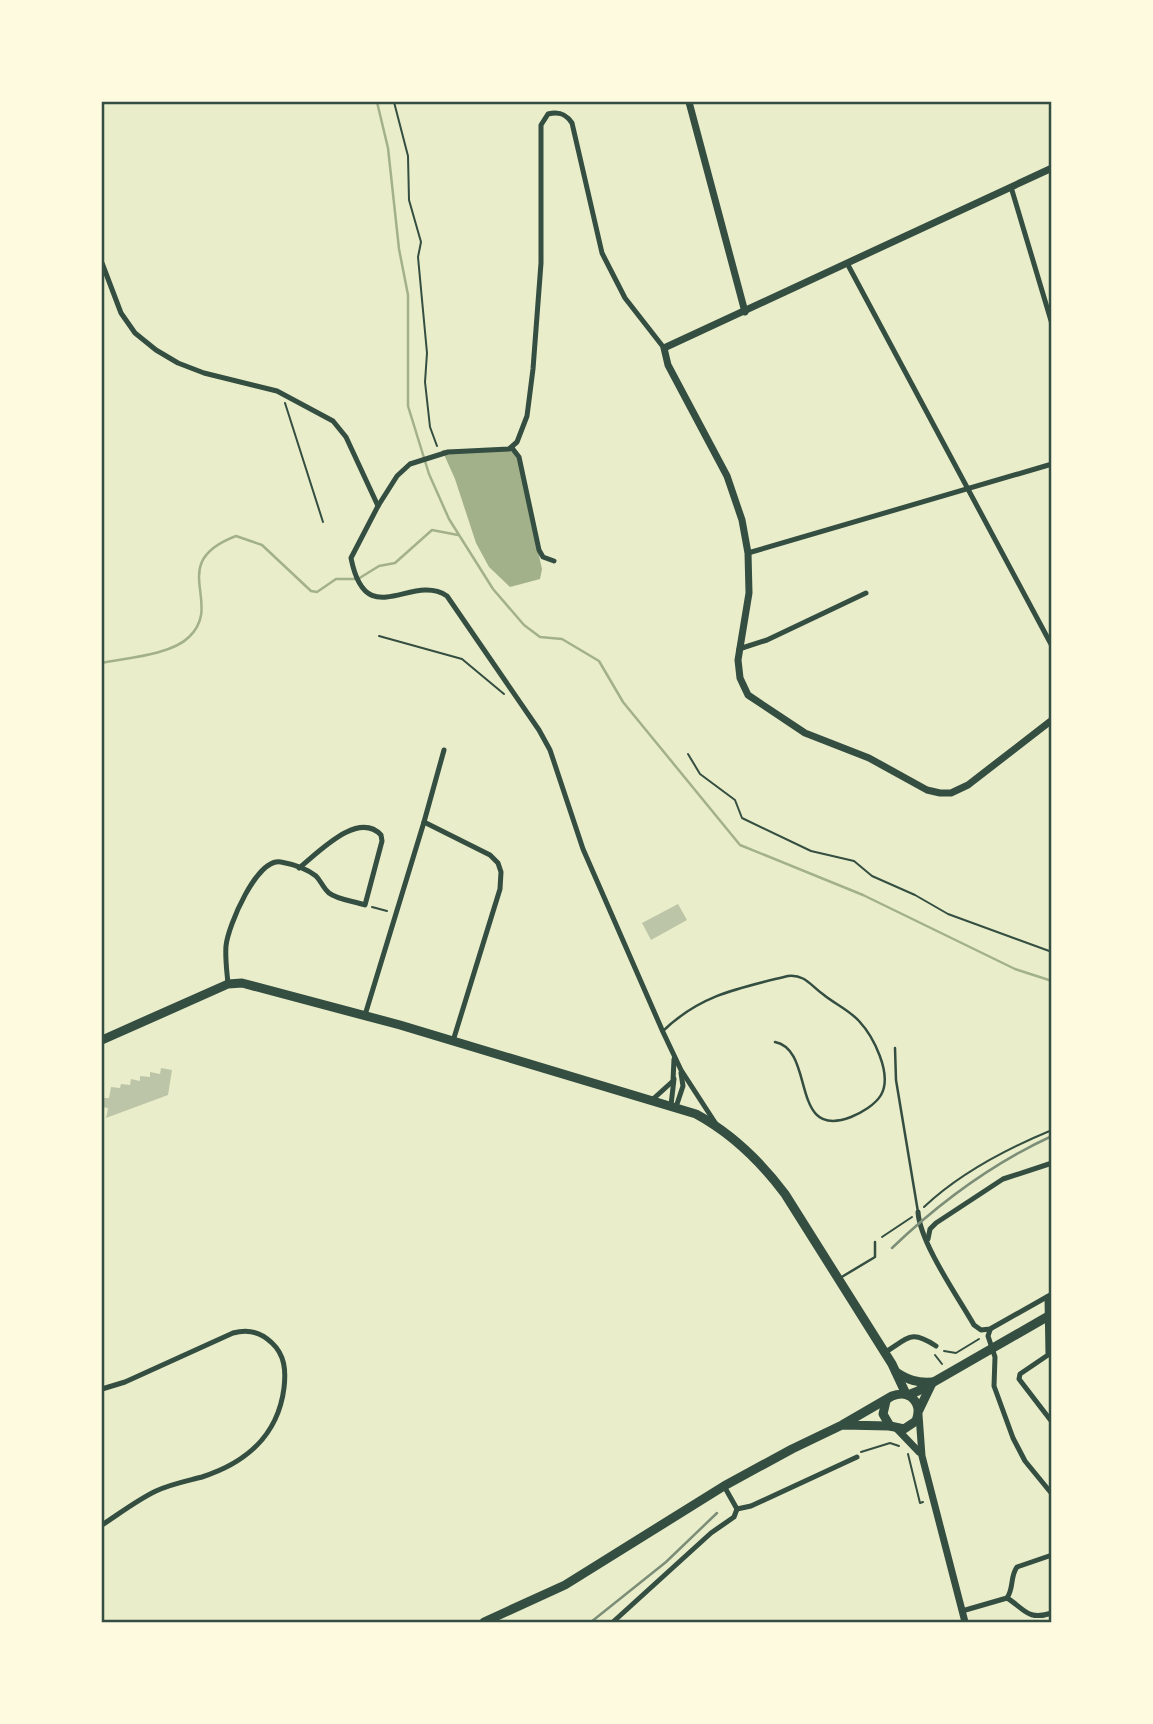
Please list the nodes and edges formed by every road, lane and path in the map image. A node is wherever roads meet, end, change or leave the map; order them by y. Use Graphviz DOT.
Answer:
graph roads {
  1 [pos="394,102"];
  2 [pos="689,102"];
  3 [pos="1052,168"];
  4 [pos="1011,187"];
  5 [pos="102,264"];
  6 [pos="848,264"];
  7 [pos="745,312"];
  8 [pos="1052,324"];
  9 [pos="664,348"];
  10 [pos="281,394"];
  11 [pos="437,447"];
  12 [pos="512,447"];
  13 [pos="1052,464"];
  14 [pos="968,489"];
  15 [pos="378,506"];
  16 [pos="323,522"];
  17 [pos="748,553"];
  18 [pos="554,561"];
  19 [pos="866,593"];
  20 [pos="379,636"];
  21 [pos="1052,646"];
  22 [pos="738,649"];
  23 [pos="503,693"];
  24 [pos="1052,720"];
  25 [pos="443,750"];
  26 [pos="688,754"];
  27 [pos="425,822"];
  28 [pos="299,868"];
  29 [pos="365,905"];
  30 [pos="395,914"];
  31 [pos="1052,952"];
  32 [pos="228,984"];
  33 [pos="365,1015"];
  34 [pos="663,1031"];
  35 [pos="102,1041"];
  36 [pos="453,1041"];
  37 [pos="775,1042"];
  38 [pos="895,1048"];
  39 [pos="678,1071"];
  40 [pos="652,1100"];
  41 [pos="673,1106"];
  42 [pos="718,1127"];
  43 [pos="1052,1130"];
  44 [pos="1052,1163"];
  45 [pos="918,1212"];
  46 [pos="875,1242"];
  47 [pos="928,1242"];
  48 [pos="837,1279"];
  49 [pos="1049,1296"];
  50 [pos="1052,1314"];
  51 [pos="990,1329"];
  52 [pos="981,1337"];
  53 [pos="936,1346"];
  54 [pos="884,1353"];
  55 [pos="944,1367"];
  56 [pos="894,1368"];
  57 [pos="933,1382"];
  58 [pos="102,1390"];
  59 [pos="907,1394"];
  60 [pos="889,1398"];
  61 [pos="919,1412"];
  62 [pos="1052,1422"];
  63 [pos="842,1425"];
  64 [pos="894,1427"];
  65 [pos="902,1447"];
  66 [pos="906,1450"];
  67 [pos="857,1455"];
  68 [pos="922,1456"];
  69 [pos="724,1486"];
  70 [pos="1052,1494"];
  71 [pos="933,1499"];
  72 [pos="737,1509"];
  73 [pos="102,1525"];
  74 [pos="1052,1555"];
  75 [pos="1007,1598"];
  76 [pos="962,1611"];
  77 [pos="1052,1613"];
  78 [pos="484,1622"];
  79 [pos="613,1622"];
  80 [pos="965,1622"];
  1 -- 11 [label="path"];
  2 -- 7 [label="street"];
  3 -- 4 [label="street"];
  4 -- 6 [label="street"];
  4 -- 8 [label="street"];
  5 -- 10 [label="street"];
  6 -- 7 [label="street"];
  6 -- 14 [label="street"];
  7 -- 9 [label="street"];
  9 -- 12 [label="street"];
  9 -- 17 [label="street"];
  10 -- 15 [label="street"];
  10 -- 16 [label="path"];
  12 -- 15 [label="street"];
  12 -- 18 [label="street"];
  13 -- 14 [label="street"];
  14 -- 17 [label="street"];
  14 -- 21 [label="street"];
  15 -- 34 [label="street"];
  17 -- 22 [label="street"];
  19 -- 22 [label="street"];
  20 -- 23 [label="path"];
  22 -- 24 [label="street"];
  25 -- 27 [label="street"];
  26 -- 31 [label="path"];
  27 -- 30 [label="street"];
  27 -- 36 [label="street"];
  28 -- 29 [label="street"];
  28 -- 29 [label="street"];
  28 -- 32 [label="street"];
  29 -- 30 [label="path"];
  30 -- 33 [label="street"];
  32 -- 33 [label="main road"];
  32 -- 35 [label="main road"];
  33 -- 36 [label="main road"];
  34 -- 37 [label="lane"];
  34 -- 39 [label="street"];
  36 -- 40 [label="main road"];
  38 -- 45 [label="lane"];
  39 -- 40 [label="street"];
  39 -- 41 [label="street"];
  39 -- 42 [label="street"];
  40 -- 41 [label="main road"];
  41 -- 42 [label="main road"];
  42 -- 48 [label="main road"];
  43 -- 45 [label="path"];
  44 -- 47 [label="street"];
  45 -- 46 [label="path"];
  45 -- 47 [label="street"];
  46 -- 48 [label="lane"];
  47 -- 51 [label="street"];
  48 -- 54 [label="main road"];
  49 -- 51 [label="street"];
  49 -- 62 [label="street"];
  50 -- 57 [label="main road"];
  51 -- 70 [label="street"];
  52 -- 53 [label="path"];
  53 -- 54 [label="street"];
  53 -- 55 [label="path"];
  54 -- 56 [label="main road"];
  56 -- 57 [label="main road"];
  56 -- 59 [label="main road"];
  56 -- 60 [label="main road"];
  57 -- 59 [label="main road"];
  57 -- 61 [label="main road"];
  58 -- 73 [label="street"];
  59 -- 60 [label="main road"];
  59 -- 61 [label="main road"];
  60 -- 63 [label="main road"];
  60 -- 64 [label="main road"];
  61 -- 64 [label="main road"];
  61 -- 68 [label="street"];
  63 -- 64 [label="main road"];
  63 -- 69 [label="main road"];
  64 -- 68 [label="street"];
  65 -- 67 [label="path"];
  66 -- 71 [label="path"];
  67 -- 72 [label="street"];
  68 -- 71 [label="street"];
  69 -- 72 [label="street"];
  69 -- 78 [label="main road"];
  71 -- 76 [label="street"];
  72 -- 79 [label="street"];
  74 -- 75 [label="street"];
  75 -- 76 [label="street"];
  75 -- 77 [label="street"];
  76 -- 80 [label="street"];
}
